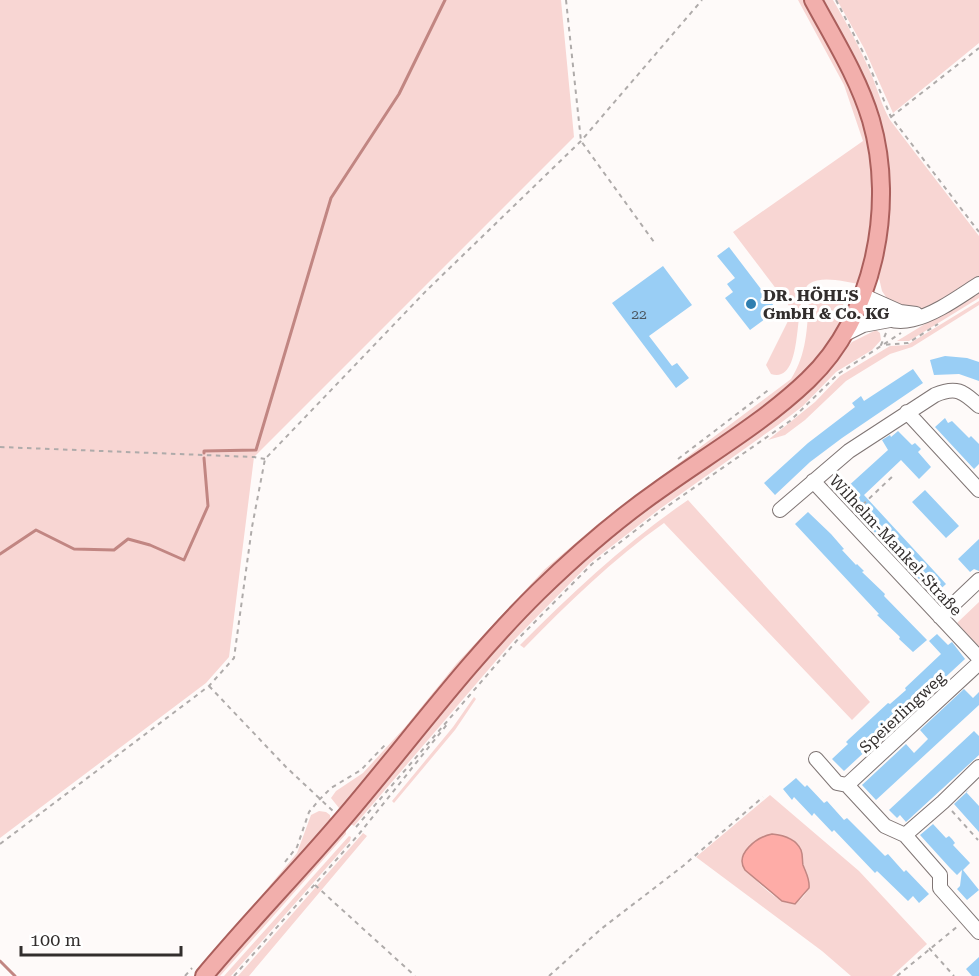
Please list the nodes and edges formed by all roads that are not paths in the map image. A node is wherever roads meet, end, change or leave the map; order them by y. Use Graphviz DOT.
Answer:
graph roads {
  1 [pos="813,0"];
  2 [pos="979,284"];
  3 [pos="862,295"];
  4 [pos="931,312"];
  5 [pos="892,320"];
  6 [pos="843,335"];
  7 [pos="979,406"];
  8 [pos="907,412"];
  9 [pos="813,481"];
  10 [pos="979,490"];
  11 [pos="780,510"];
  12 [pos="979,580"];
  13 [pos="940,616"];
  14 [pos="979,658"];
  15 [pos="979,663"];
  16 [pos="816,759"];
  17 [pos="979,768"];
  18 [pos="847,785"];
  19 [pos="905,835"];
  20 [pos="974,917"];
  21 [pos="979,932"];
  22 [pos="204,976"];
  1 -- 3 [label="main road"];
  2 -- 4 [label="street"];
  3 -- 4 [label="street"];
  3 -- 5 [label="street"];
  3 -- 6 [label="main road"];
  4 -- 5 [label="street"];
  5 -- 6 [label="street"];
  6 -- 22 [label="main road"];
  7 -- 8 [label="street"];
  8 -- 9 [label="street"];
  8 -- 10 [label="street"];
  9 -- 11 [label="street"];
  9 -- 13 [label="street, Wilhelm-Mankel-Straße"];
  12 -- 13 [label="street"];
  13 -- 14 [label="street, Wilhelm-Mankel-Straße"];
  15 -- 18 [label="street, Speierlingweg"];
  16 -- 18 [label="street"];
  17 -- 19 [label="street"];
  18 -- 19 [label="street"];
  19 -- 20 [label="street"];
  20 -- 21 [label="street"];
}
